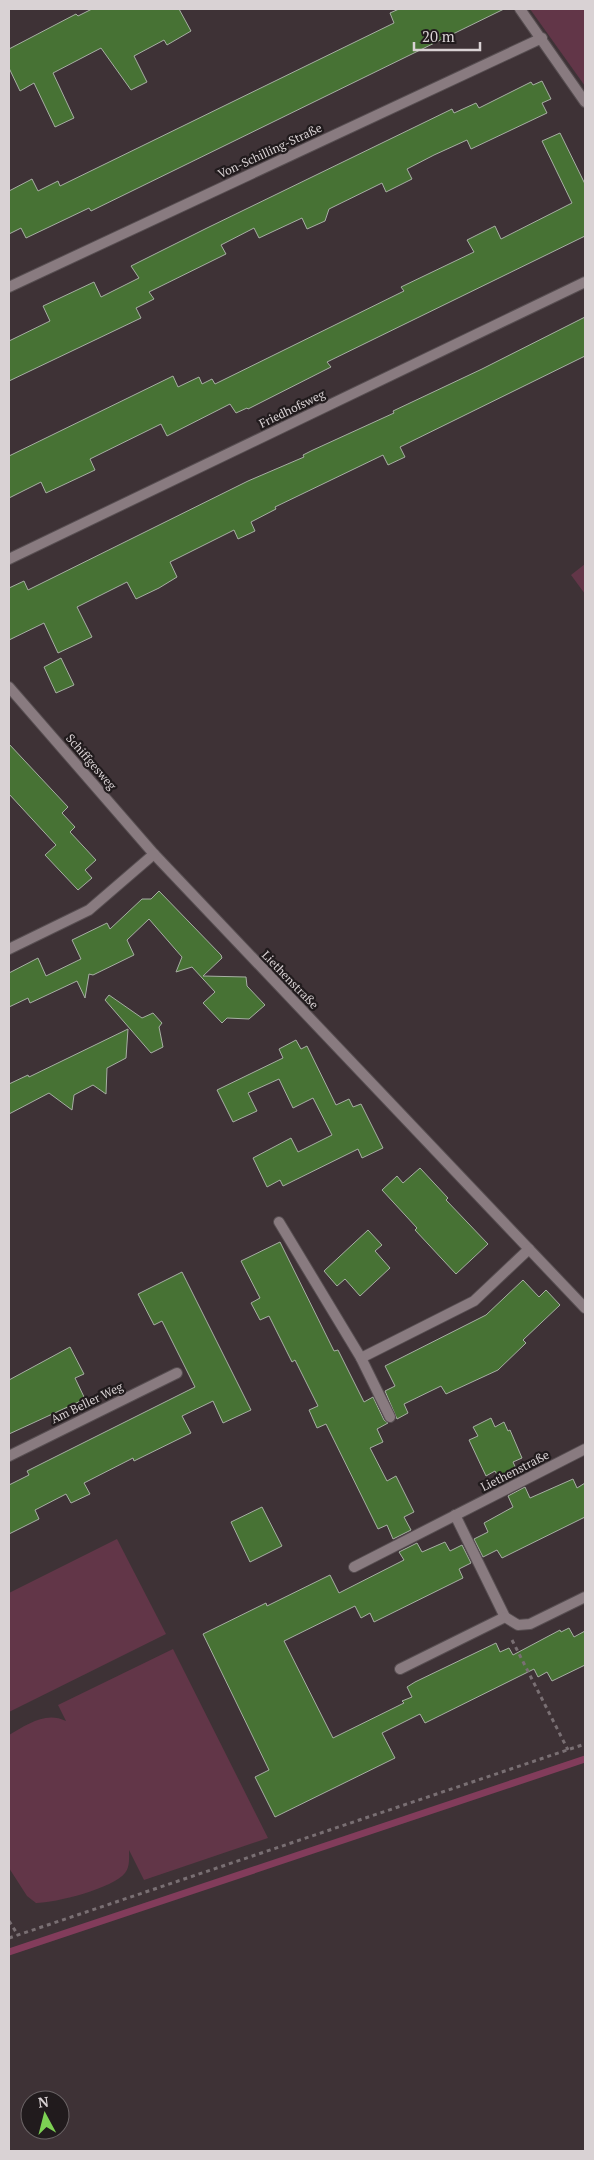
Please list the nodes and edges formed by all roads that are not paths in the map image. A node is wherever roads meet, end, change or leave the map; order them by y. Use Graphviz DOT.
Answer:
graph roads {
  1 [pos="520,9"];
  2 [pos="542,38"];
  3 [pos="585,102"];
  4 [pos="585,282"];
  5 [pos="9,287"];
  6 [pos="9,559"];
  7 [pos="9,687"];
  8 [pos="154,854"];
  9 [pos="9,949"];
  10 [pos="280,1222"];
  11 [pos="529,1249"];
  12 [pos="585,1308"];
  13 [pos="361,1358"];
  14 [pos="177,1373"];
  15 [pos="390,1417"];
  16 [pos="585,1449"];
  17 [pos="9,1456"];
  18 [pos="455,1515"];
  19 [pos="354,1567"];
  20 [pos="585,1597"];
  21 [pos="503,1618"];
  22 [pos="400,1669"];
  1 -- 2 [label="street"];
  2 -- 3 [label="street"];
  2 -- 5 [label="street, Von-Schilling-Straße"];
  4 -- 6 [label="street, Friedhofsweg"];
  7 -- 8 [label="street, Schiffgesweg"];
  8 -- 9 [label="street"];
  8 -- 11 [label="street, Liethenstraße"];
  10 -- 13 [label="street"];
  11 -- 12 [label="street, Liethenstraße"];
  11 -- 13 [label="street"];
  13 -- 15 [label="street"];
  14 -- 17 [label="street, Am Beller Weg"];
  16 -- 18 [label="street, Liethenstraße"];
  18 -- 19 [label="street, Liethenstraße"];
  18 -- 21 [label="street"];
  20 -- 21 [label="street"];
  21 -- 22 [label="street"];
}
